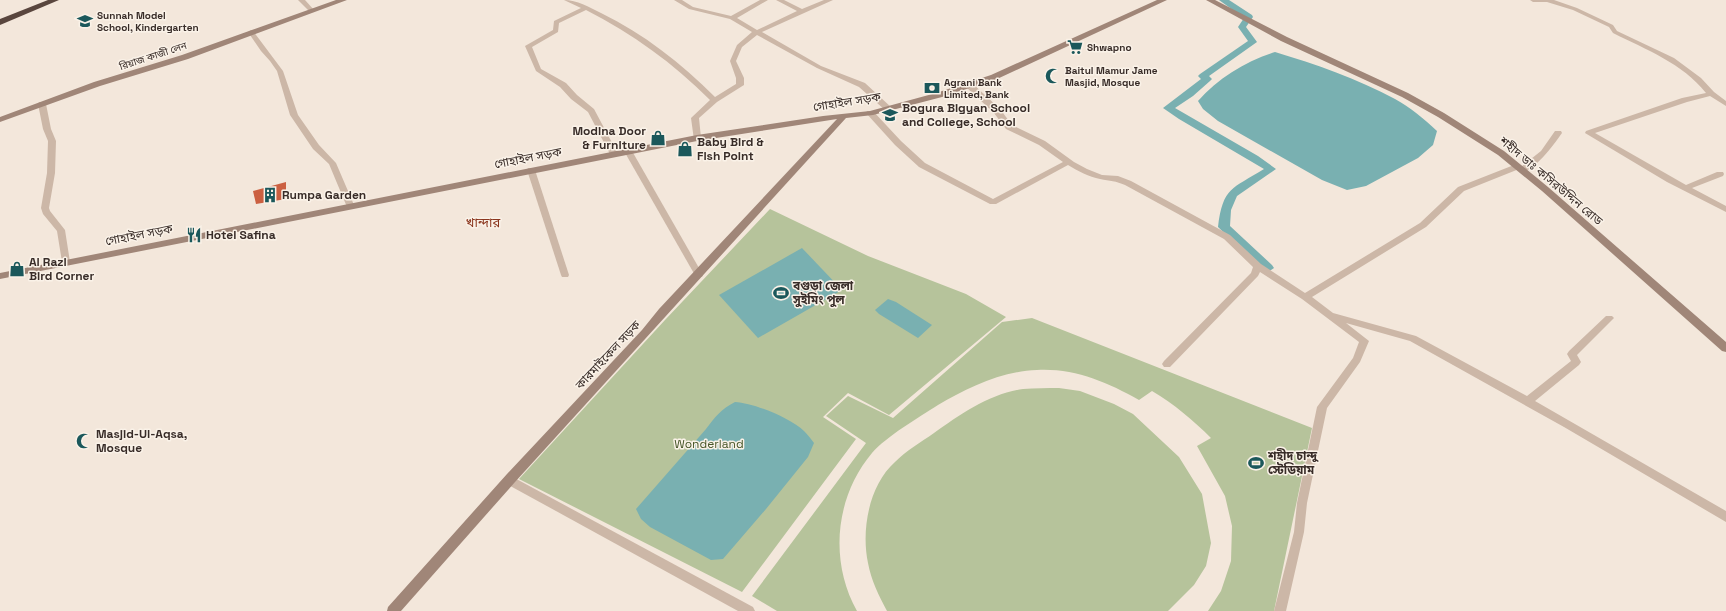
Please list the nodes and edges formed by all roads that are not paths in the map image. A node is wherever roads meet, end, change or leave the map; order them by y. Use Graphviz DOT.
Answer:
graph roads {
  1 [pos="43,0"];
  2 [pos="55,0"];
  3 [pos="301,0"];
  4 [pos="343,0"];
  5 [pos="566,0"];
  6 [pos="677,0"];
  7 [pos="766,0"];
  8 [pos="779,0"];
  9 [pos="830,0"];
  10 [pos="1164,0"];
  11 [pos="1210,0"];
  12 [pos="1533,0"];
  13 [pos="586,8"];
  14 [pos="312,11"];
  15 [pos="802,11"];
  16 [pos="0,18"];
  17 [pos="732,18"];
  18 [pos="0,22"];
  19 [pos="251,32"];
  20 [pos="758,32"];
  21 [pos="969,85"];
  22 [pos="1711,94"];
  23 [pos="714,100"];
  24 [pos="42,104"];
  25 [pos="1726,104"];
  26 [pos="888,108"];
  27 [pos="870,113"];
  28 [pos="843,117"];
  29 [pos="0,120"];
  30 [pos="1558,133"];
  31 [pos="697,138"];
  32 [pos="628,151"];
  33 [pos="614,154"];
  34 [pos="1068,162"];
  35 [pos="1519,168"];
  36 [pos="531,170"];
  37 [pos="1720,174"];
  38 [pos="1686,188"];
  39 [pos="350,205"];
  40 [pos="1726,209"];
  41 [pos="66,262"];
  42 [pos="1258,266"];
  43 [pos="565,275"];
  44 [pos="699,275"];
  45 [pos="0,276"];
  46 [pos="1305,297"];
  47 [pos="1328,314"];
  48 [pos="1609,318"];
  49 [pos="1726,348"];
  50 [pos="1167,364"];
  51 [pos="1527,402"];
  52 [pos="509,480"];
  53 [pos="1726,517"];
  54 [pos="393,611"];
  55 [pos="750,611"];
  56 [pos="1280,611"];
  1 -- 16 [label="highway"];
  2 -- 18 [label="highway"];
  3 -- 14 [label="street"];
  4 -- 14 [label="street, রিয়াজ কাজী লেন"];
  5 -- 13 [label="street"];
  6 -- 17 [label="street"];
  7 -- 17 [label="street"];
  8 -- 15 [label="street"];
  9 -- 15 [label="street"];
  10 -- 21 [label="street, গোহাইল সড়ক"];
  11 -- 35 [label="street, শহীদ ডাঃ কসিরউদ্দিন রোড"];
  12 -- 22 [label="street"];
  13 -- 23 [label="street"];
  13 -- 33 [label="street"];
  14 -- 19 [label="street, রিয়াজ কাজী লেন"];
  15 -- 20 [label="street"];
  17 -- 20 [label="street"];
  19 -- 24 [label="street, রিয়াজ কাজী লেন"];
  19 -- 39 [label="street"];
  20 -- 23 [label="street"];
  20 -- 26 [label="street"];
  21 -- 26 [label="street, গোহাইল সড়ক"];
  21 -- 34 [label="street"];
  22 -- 25 [label="street"];
  22 -- 38 [label="street"];
  23 -- 31 [label="street"];
  24 -- 29 [label="street, রিয়াজ কাজী লেন"];
  24 -- 41 [label="street"];
  26 -- 27 [label="street, গোহাইল সড়ক"];
  27 -- 28 [label="street, গোহাইল সড়ক"];
  27 -- 34 [label="street"];
  28 -- 31 [label="street, গোহাইল সড়ক"];
  28 -- 44 [label="street, কারমাইকেল সড়ক"];
  30 -- 35 [label="street"];
  31 -- 32 [label="street, গোহাইল সড়ক"];
  32 -- 33 [label="street, গোহাইল সড়ক"];
  32 -- 44 [label="street"];
  33 -- 36 [label="street, গোহাইল সড়ক"];
  34 -- 42 [label="street"];
  35 -- 46 [label="street"];
  35 -- 49 [label="street, শহীদ ডাঃ কসিরউদ্দিন রোড"];
  36 -- 39 [label="street, গোহাইল সড়ক"];
  36 -- 43 [label="street"];
  37 -- 38 [label="street"];
  38 -- 40 [label="street"];
  39 -- 41 [label="street, গোহাইল সড়ক"];
  41 -- 45 [label="street, গোহাইল সড়ক"];
  42 -- 46 [label="street"];
  42 -- 50 [label="street"];
  44 -- 52 [label="street, কারমাইকেল সড়ক"];
  46 -- 47 [label="street"];
  47 -- 51 [label="street"];
  47 -- 56 [label="street"];
  48 -- 51 [label="street"];
  51 -- 53 [label="street"];
  52 -- 54 [label="street, কারমাইকেল সড়ক"];
  52 -- 55 [label="street"];
}
